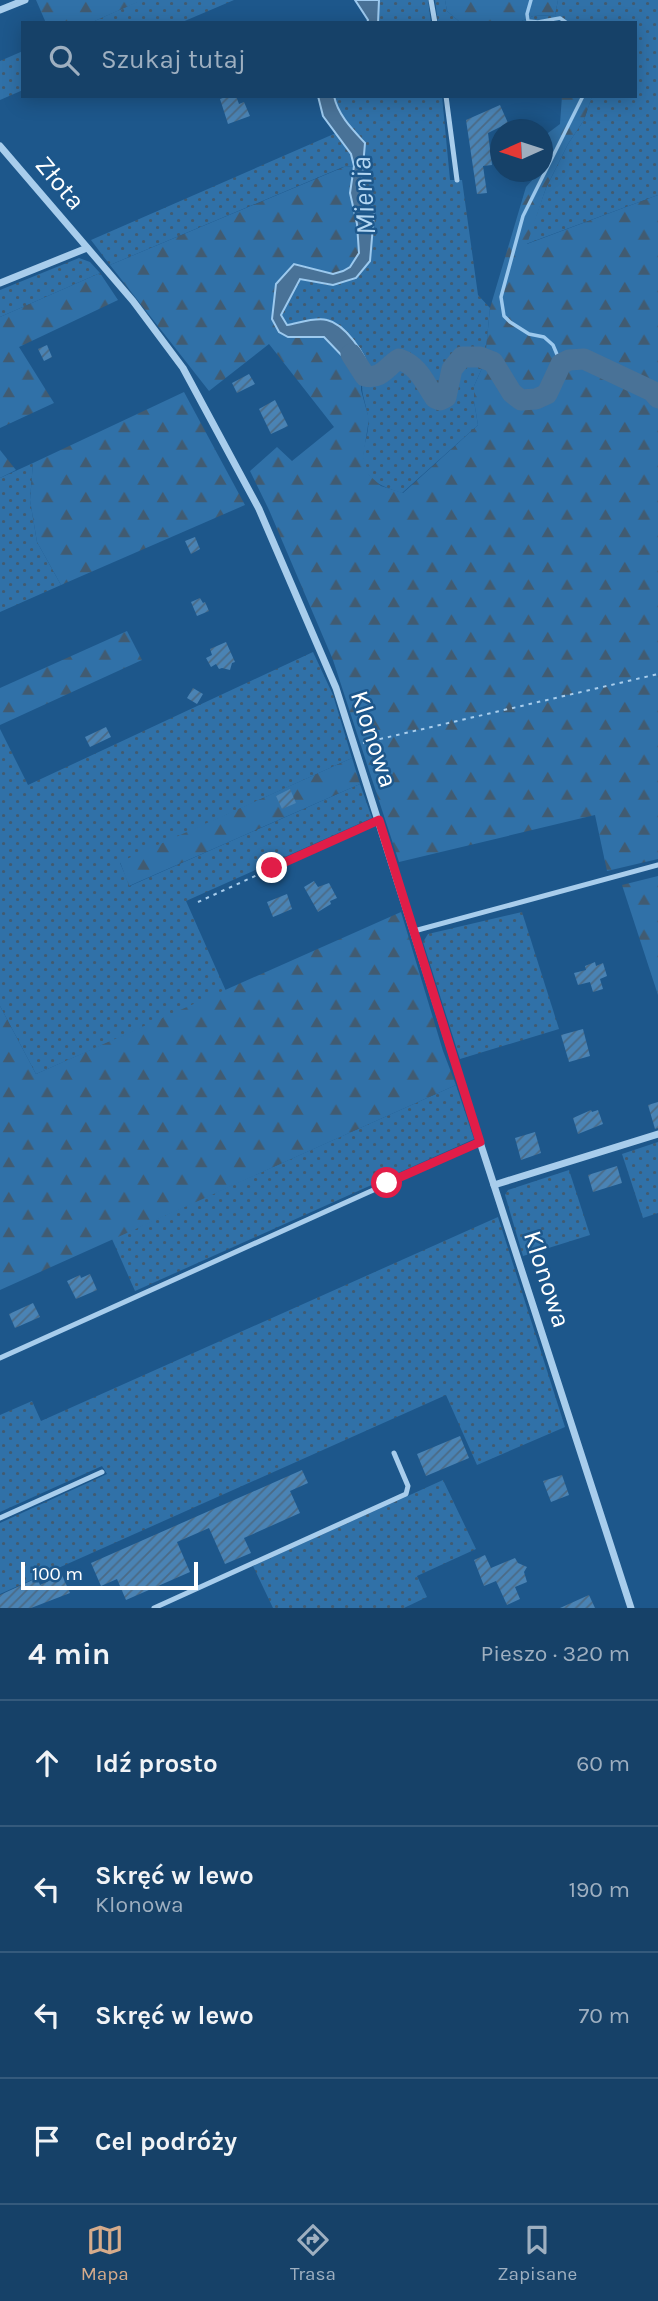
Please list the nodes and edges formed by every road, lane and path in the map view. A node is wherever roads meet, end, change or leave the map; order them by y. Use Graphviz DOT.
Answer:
graph roads {
  1 [pos="25,0"];
  2 [pos="431,0"];
  3 [pos="0,10"];
  4 [pos="435,21"];
  5 [pos="446,98"];
  6 [pos="0,146"];
  7 [pos="457,180"];
  8 [pos="87,248"];
  9 [pos="0,283"];
  10 [pos="658,674"];
  11 [pos="355,745"];
  12 [pos="379,820"];
  13 [pos="658,865"];
  14 [pos="272,868"];
  15 [pos="198,902"];
  16 [pos="414,931"];
  17 [pos="658,1134"];
  18 [pos="480,1142"];
  19 [pos="494,1185"];
  20 [pos="0,1358"];
  21 [pos="394,1453"];
  22 [pos="102,1472"];
  23 [pos="0,1518"];
  24 [pos="155,1608"];
  25 [pos="631,1608"];
  1 -- 3 [label="street"];
  2 -- 4 [label="lane"];
  5 -- 7 [label="lane"];
  6 -- 8 [label="street, Złota"];
  8 -- 9 [label="street"];
  8 -- 11 [label="street, Klonowa"];
  10 -- 11 [label="path"];
  11 -- 12 [label="street, Klonowa"];
  12 -- 14 [label="lane"];
  12 -- 16 [label="street, Klonowa"];
  13 -- 16 [label="lane"];
  14 -- 15 [label="path"];
  16 -- 18 [label="street, Klonowa"];
  17 -- 19 [label="street"];
  18 -- 19 [label="street, Klonowa"];
  18 -- 20 [label="lane"];
  19 -- 25 [label="street, Klonowa"];
  21 -- 24 [label="lane"];
  22 -- 23 [label="lane"];
}
